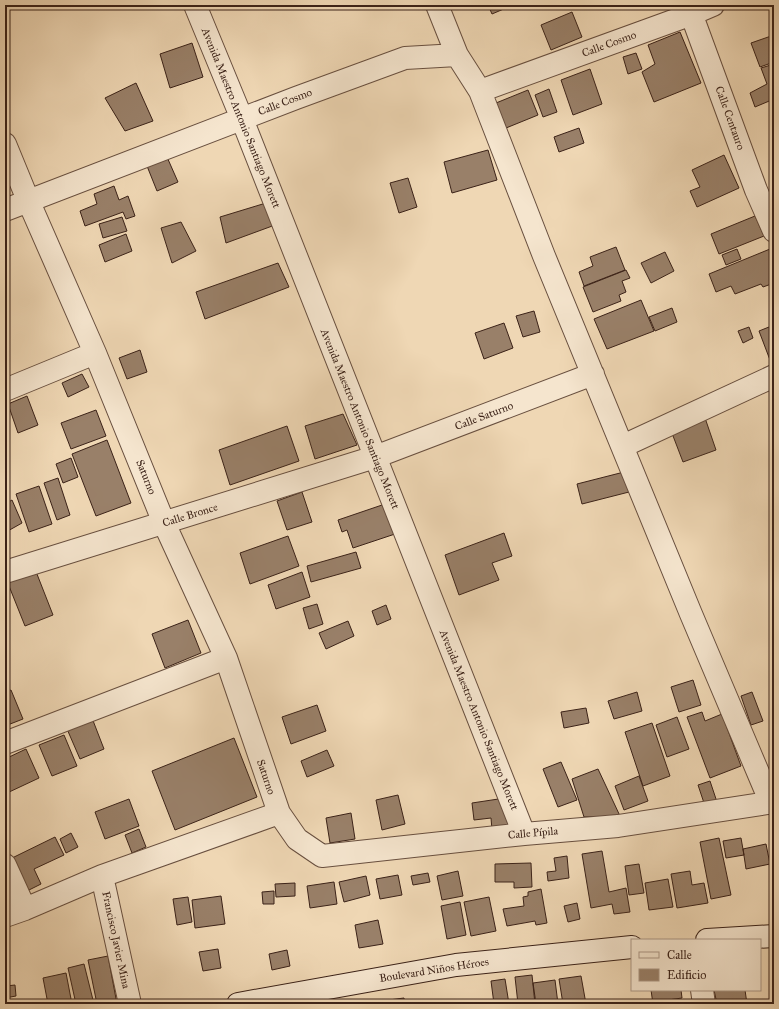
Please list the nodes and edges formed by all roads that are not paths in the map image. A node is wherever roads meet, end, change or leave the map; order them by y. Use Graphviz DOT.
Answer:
graph roads {
  1 [pos="195,5"];
  2 [pos="437,5"];
  3 [pos="713,5"];
  4 [pos="690,10"];
  5 [pos="457,55"];
  6 [pos="480,91"];
  7 [pos="242,119"];
  8 [pos="5,144"];
  9 [pos="28,200"];
  10 [pos="5,210"];
  11 [pos="774,231"];
  12 [pos="95,353"];
  13 [pos="593,374"];
  14 [pos="774,376"];
  15 [pos="5,390"];
  16 [pos="623,446"];
  17 [pos="375,457"];
  18 [pos="164,523"];
  19 [pos="5,572"];
  20 [pos="226,658"];
  21 [pos="5,744"];
  22 [pos="773,803"];
  23 [pos="279,813"];
  24 [pos="524,834"];
  25 [pos="297,839"];
  26 [pos="5,865"];
  27 [pos="102,876"];
  28 [pos="25,909"];
  29 [pos="5,916"];
  30 [pos="774,936"];
  31 [pos="724,939"];
  32 [pos="631,947"];
  33 [pos="702,991"];
  34 [pos="130,1004"];
  35 [pos="238,1004"];
  36 [pos="704,1004"];
  1 -- 7 [label="street, Avenida Maestro Antonio Santiago Morett"];
  2 -- 5 [label="street"];
  3 -- 4 [label="street, Calle Cosmo"];
  4 -- 6 [label="street, Calle Cosmo"];
  4 -- 11 [label="street, Calle Centauro"];
  5 -- 6 [label="street"];
  5 -- 7 [label="street, Calle Cosmo"];
  6 -- 13 [label="street"];
  7 -- 9 [label="street, Calle Cosmo"];
  7 -- 17 [label="street, Avenida Maestro Antonio Santiago Morett"];
  8 -- 9 [label="street, Saturno"];
  9 -- 10 [label="street, Calle Cosmo"];
  9 -- 12 [label="street, Saturno"];
  12 -- 15 [label="street"];
  12 -- 18 [label="street, Saturno"];
  13 -- 16 [label="street"];
  13 -- 17 [label="street, Calle Saturno"];
  14 -- 16 [label="street"];
  16 -- 22 [label="street"];
  17 -- 18 [label="street, Calle Bronce"];
  17 -- 24 [label="street, Avenida Maestro Antonio Santiago Morett"];
  18 -- 19 [label="street, Calle Bronce"];
  18 -- 20 [label="street, Saturno"];
  20 -- 21 [label="street"];
  20 -- 23 [label="street, Saturno"];
  22 -- 24 [label="street, Calle Pípila"];
  23 -- 25 [label="street, Saturno"];
  23 -- 27 [label="street"];
  24 -- 25 [label="street, Calle Pípila"];
  26 -- 28 [label="street"];
  27 -- 28 [label="street"];
  27 -- 34 [label="street, Francisco Javier Mina"];
  28 -- 29 [label="street"];
  30 -- 31 [label="street"];
  32 -- 35 [label="street, Boulevard Niños Héroes"];
  33 -- 36 [label="street"];
}
